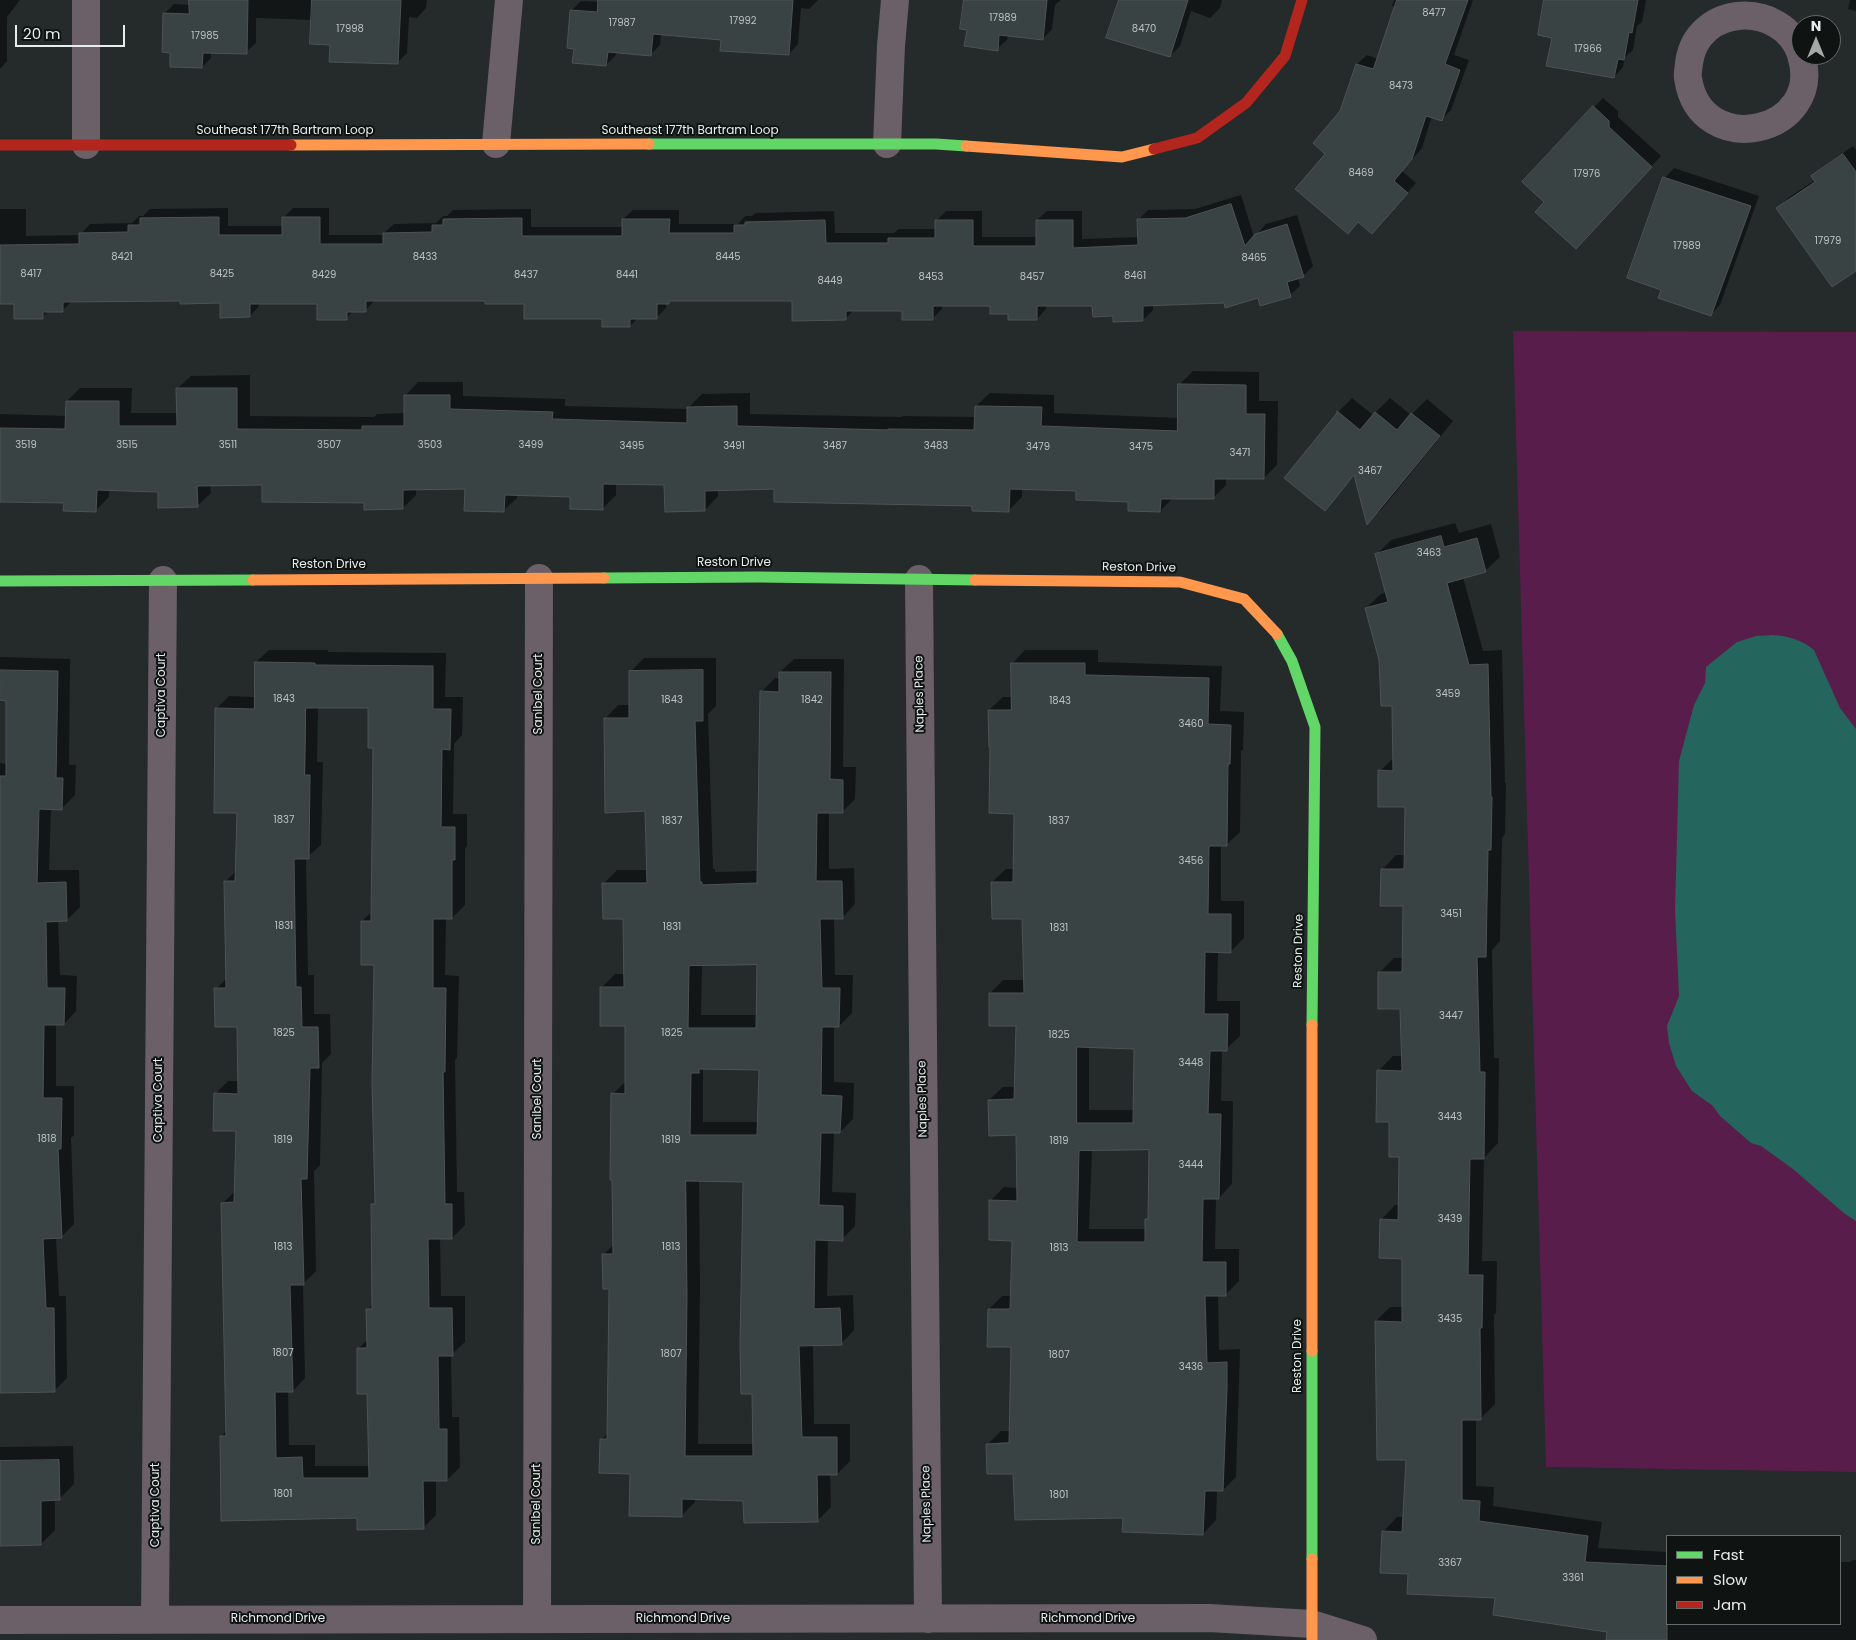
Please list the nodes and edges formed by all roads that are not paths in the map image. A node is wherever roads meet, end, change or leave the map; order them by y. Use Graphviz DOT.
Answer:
graph roads {
  1 [pos="86,0"];
  2 [pos="510,0"];
  3 [pos="895,0"];
  4 [pos="1302,0"];
  5 [pos="1756,7"];
  6 [pos="1791,36"];
  7 [pos="1804,65"];
  8 [pos="496,144"];
  9 [pos="887,144"];
  10 [pos="0,145"];
  11 [pos="86,145"];
  12 [pos="539,578"];
  13 [pos="919,578"];
  14 [pos="163,580"];
  15 [pos="0,581"];
  16 [pos="928,1619"];
  17 [pos="0,1620"];
  18 [pos="155,1620"];
  19 [pos="537,1620"];
  20 [pos="1312,1632"];
  21 [pos="1363,1640"];
  1 -- 11 [label="street"];
  2 -- 8 [label="street"];
  3 -- 9 [label="street"];
  4 -- 9 [label="street, Southeast 177th Bartram Loop"];
  5 -- 6 [label="street"];
  5 -- 7 [label="street"];
  8 -- 9 [label="street, Southeast 177th Bartram Loop"];
  8 -- 11 [label="street, Southeast 177th Bartram Loop"];
  10 -- 11 [label="street, Southeast 177th Bartram Loop"];
  12 -- 13 [label="street, Reston Drive"];
  12 -- 14 [label="street, Reston Drive"];
  12 -- 19 [label="street, Sanibel Court"];
  13 -- 16 [label="street, Naples Place"];
  13 -- 20 [label="street, Reston Drive"];
  14 -- 15 [label="street, Reston Drive"];
  14 -- 18 [label="street, Captiva Court"];
  16 -- 19 [label="street, Richmond Drive"];
  16 -- 20 [label="street, Richmond Drive"];
  17 -- 18 [label="street, Richmond Drive"];
  18 -- 19 [label="street, Richmond Drive"];
  20 -- 21 [label="street, Richmond Drive"];
}
